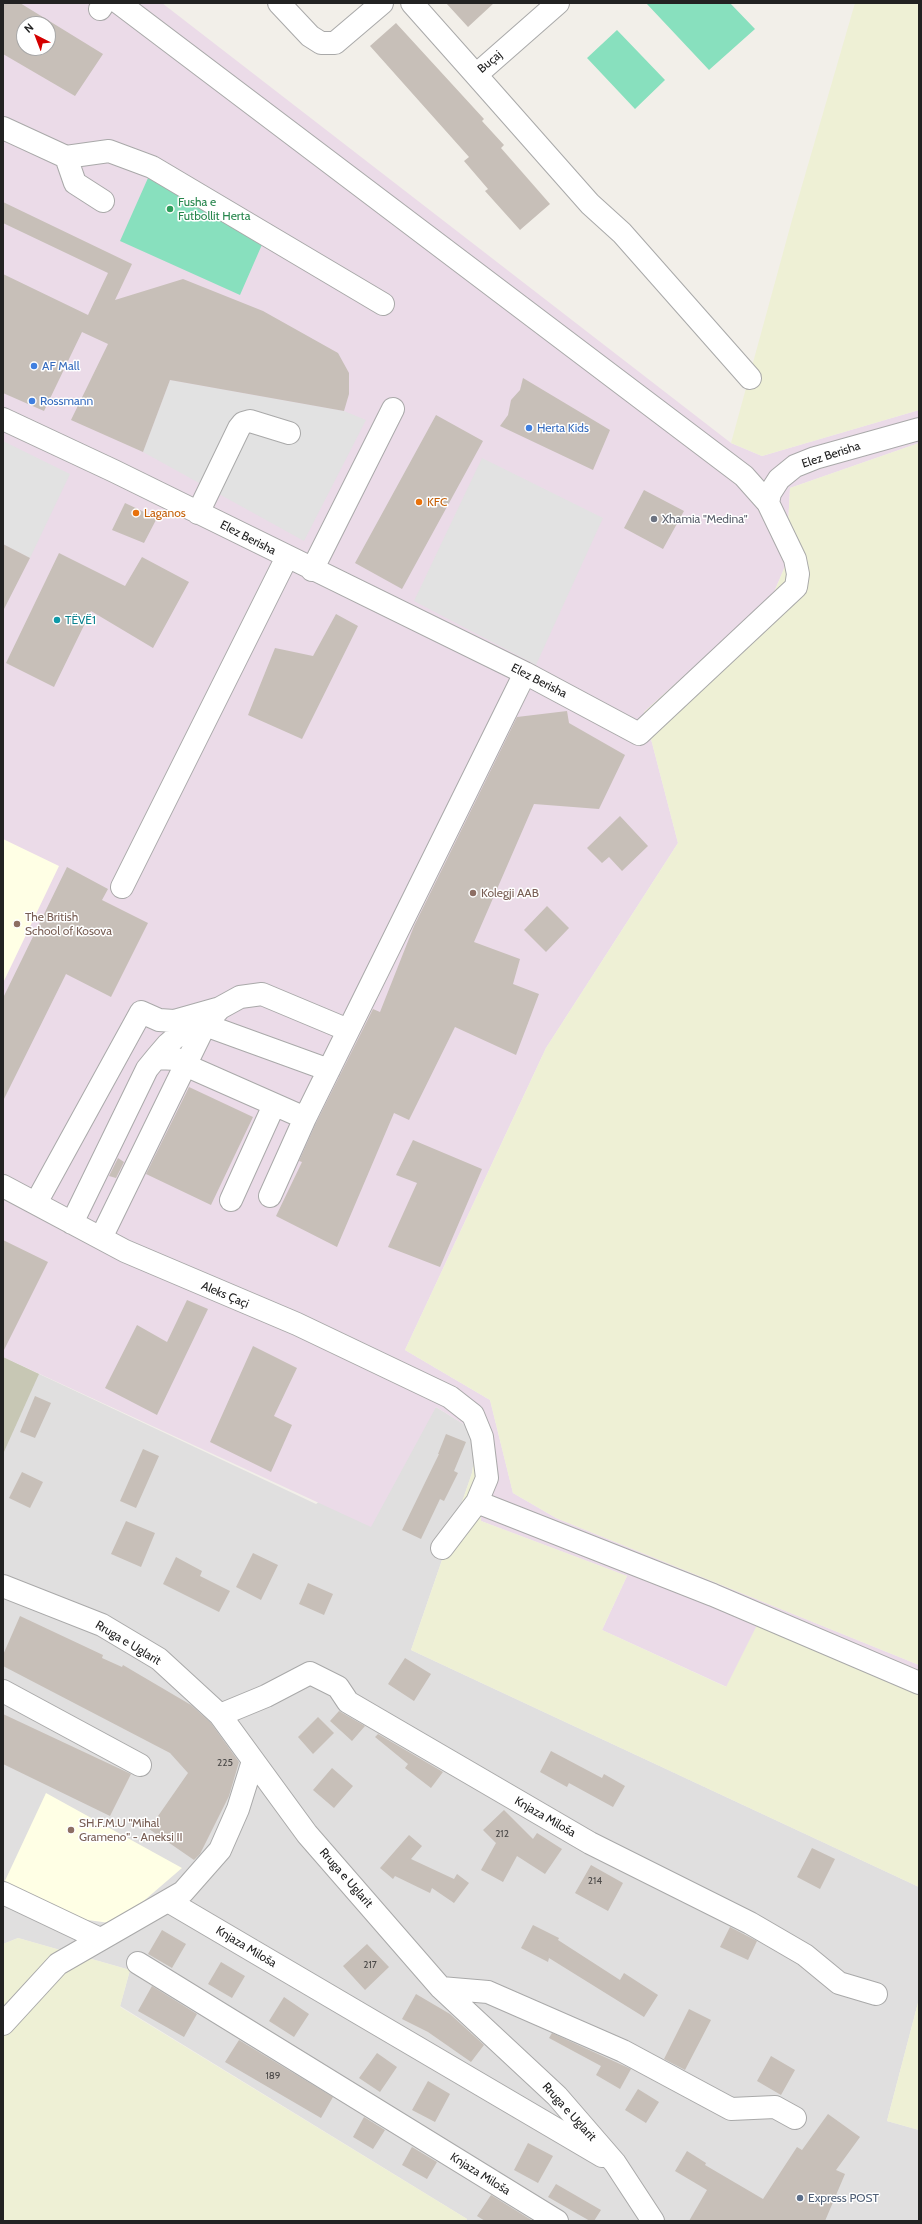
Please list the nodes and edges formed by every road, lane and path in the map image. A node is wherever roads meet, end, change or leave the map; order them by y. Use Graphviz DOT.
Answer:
graph roads {
  1 [pos="279,3"];
  2 [pos="412,3"];
  3 [pos="558,3"];
  4 [pos="108,5"];
  5 [pos="372,6"];
  6 [pos="447,43"];
  7 [pos="503,51"];
  8 [pos="476,75"];
  9 [pos="3,128"];
  10 [pos="66,157"];
  11 [pos="103,201"];
  12 [pos="383,304"];
  13 [pos="750,378"];
  14 [pos="393,410"];
  15 [pos="3,419"];
  16 [pos="919,429"];
  17 [pos="289,433"];
  18 [pos="768,503"];
  19 [pos="198,513"];
  20 [pos="287,558"];
  21 [pos="312,570"];
  22 [pos="525,673"];
  23 [pos="122,887"];
  24 [pos="220,1008"];
  25 [pos="205,1025"];
  26 [pos="348,1030"];
  27 [pos="156,1058"];
  28 [pos="184,1065"];
  29 [pos="328,1070"];
  30 [pos="274,1104"];
  31 [pos="305,1118"];
  32 [pos="3,1186"];
  33 [pos="270,1196"];
  34 [pos="231,1200"];
  35 [pos="36,1203"];
  36 [pos="72,1223"];
  37 [pos="101,1238"];
  38 [pos="477,1502"];
  39 [pos="442,1548"];
  40 [pos="4,1587"];
  41 [pos="919,1683"];
  42 [pos="3,1691"];
  43 [pos="220,1715"];
  44 [pos="253,1761"];
  45 [pos="140,1765"];
  46 [pos="3,1893"];
  47 [pos="168,1900"];
  48 [pos="100,1939"];
  49 [pos="138,1963"];
  50 [pos="441,1988"];
  51 [pos="876,1994"];
  52 [pos="3,2024"];
  53 [pos="795,2118"];
  54 [pos="615,2163"];
  55 [pos="557,2221"];
  56 [pos="653,2221"];
  1 -- 5 [label="street"];
  2 -- 6 [label="street, Buçaj"];
  3 -- 7 [label="street, Buçaj"];
  4 -- 18 [label="street"];
  6 -- 7 [label="street"];
  6 -- 8 [label="street, Buçaj"];
  7 -- 8 [label="street, Buçaj"];
  8 -- 13 [label="street"];
  9 -- 10 [label="street"];
  10 -- 11 [label="street"];
  10 -- 12 [label="street"];
  14 -- 21 [label="street"];
  15 -- 19 [label="street, Elez Berisha"];
  16 -- 18 [label="street, Elez Berisha"];
  17 -- 19 [label="street"];
  18 -- 22 [label="street, Elez Berisha"];
  19 -- 20 [label="street, Elez Berisha"];
  20 -- 21 [label="street, Elez Berisha"];
  20 -- 23 [label="street"];
  21 -- 22 [label="street, Elez Berisha"];
  22 -- 26 [label="street"];
  24 -- 25 [label="street"];
  24 -- 26 [label="street"];
  24 -- 35 [label="street"];
  25 -- 27 [label="street"];
  25 -- 28 [label="street"];
  25 -- 29 [label="street"];
  26 -- 29 [label="street"];
  27 -- 28 [label="street"];
  27 -- 36 [label="street"];
  28 -- 30 [label="street"];
  28 -- 37 [label="street"];
  29 -- 31 [label="street"];
  30 -- 31 [label="street"];
  30 -- 34 [label="street"];
  31 -- 33 [label="street"];
  32 -- 35 [label="street, Aleks Çaçi"];
  35 -- 36 [label="street, Aleks Çaçi"];
  36 -- 37 [label="street, Aleks Çaçi"];
  37 -- 38 [label="street, Aleks Çaçi"];
  38 -- 39 [label="street, Aleks Çaçi"];
  38 -- 41 [label="street"];
  40 -- 43 [label="street, Rruga e Uglarit"];
  42 -- 45 [label="street"];
  43 -- 44 [label="street, Rruga e Uglarit"];
  43 -- 51 [label="street, Knjaza Miloša"];
  44 -- 47 [label="street"];
  44 -- 50 [label="street, Rruga e Uglarit"];
  46 -- 48 [label="street"];
  47 -- 48 [label="street"];
  47 -- 54 [label="street, Knjaza Miloša"];
  48 -- 52 [label="street"];
  49 -- 55 [label="street, Knjaza Miloša"];
  50 -- 53 [label="street"];
  50 -- 54 [label="street, Rruga e Uglarit"];
  54 -- 56 [label="street, Rruga e Uglarit"];
}
